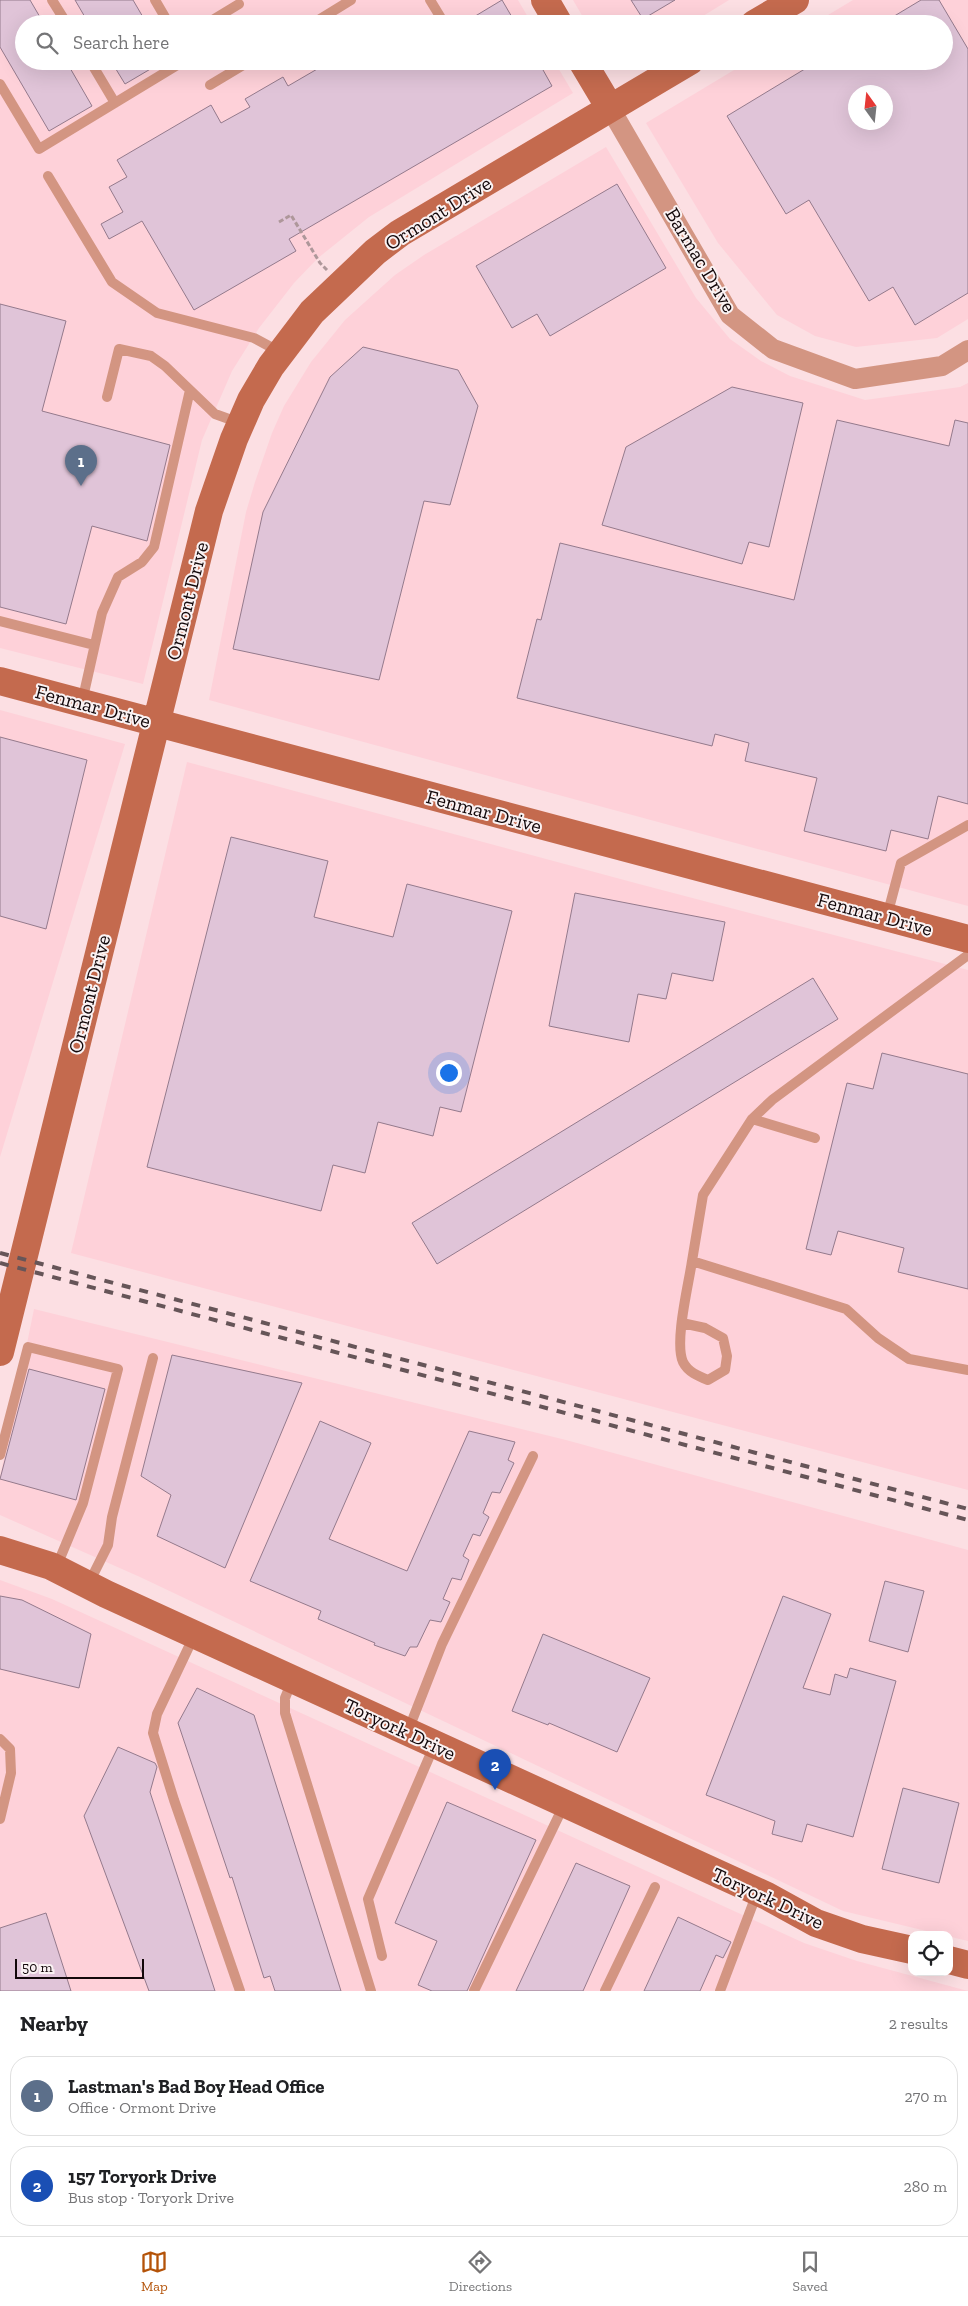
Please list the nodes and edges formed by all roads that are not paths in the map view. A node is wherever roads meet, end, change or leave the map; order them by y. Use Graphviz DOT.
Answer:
graph roads {
  1 [pos="52,0"];
  2 [pos="155,0"];
  3 [pos="352,0"];
  4 [pos="430,0"];
  5 [pos="545,0"];
  6 [pos="794,0"];
  7 [pos="238,4"];
  8 [pos="61,15"];
  9 [pos="164,15"];
  10 [pos="220,15"];
  11 [pos="327,15"];
  12 [pos="439,15"];
  13 [pos="554,15"];
  14 [pos="769,15"];
  15 [pos="96,70"];
  16 [pos="169,70"];
  17 [pos="235,70"];
  18 [pos="587,70"];
  19 [pos="675,70"];
  20 [pos="0,84"];
  21 [pos="210,85"];
  22 [pos="116,103"];
  23 [pos="610,108"];
  24 [pos="48,176"];
  25 [pos="968,350"];
  26 [pos="281,353"];
  27 [pos="190,390"];
  28 [pos="107,397"];
  29 [pos="241,423"];
  30 [pos="0,620"];
  31 [pos="94,645"];
  32 [pos="0,681"];
  33 [pos="81,703"];
  34 [pos="156,723"];
  35 [pos="968,825"];
  36 [pos="886,917"];
  37 [pos="968,939"];
  38 [pos="968,956"];
  39 [pos="752,1119"];
  40 [pos="815,1138"];
  41 [pos="692,1260"];
  42 [pos="682,1323"];
  43 [pos="0,1352"];
  44 [pos="153,1358"];
  45 [pos="968,1370"];
  46 [pos="0,1454"];
  47 [pos="533,1456"];
  48 [pos="0,1550"];
  49 [pos="56,1568"];
  50 [pos="88,1586"];
  51 [pos="195,1635"];
  52 [pos="292,1680"];
  53 [pos="408,1732"];
  54 [pos="0,1739"];
  55 [pos="435,1745"];
  56 [pos="564,1804"];
  57 [pos="0,1819"];
  58 [pos="654,1887"];
  59 [pos="757,1892"];
  60 [pos="908,1949"];
  61 [pos="382,1956"];
  62 [pos="953,1961"];
  63 [pos="968,1965"];
  64 [pos="240,1991"];
  65 [pos="371,1991"];
  66 [pos="474,1991"];
  67 [pos="605,1991"];
  68 [pos="720,1991"];
  1 -- 8 [label="lane"];
  2 -- 9 [label="lane"];
  3 -- 11 [label="lane"];
  4 -- 12 [label="lane"];
  5 -- 13 [label="street"];
  6 -- 14 [label="street"];
  7 -- 10 [label="lane"];
  15 -- 22 [label="lane"];
  16 -- 22 [label="lane"];
  17 -- 21 [label="lane"];
  18 -- 23 [label="street, Barmac Drive"];
  19 -- 23 [label="street, Ormont Drive"];
  20 -- 22 [label="lane"];
  23 -- 25 [label="street, Barmac Drive"];
  23 -- 26 [label="street, Ormont Drive"];
  24 -- 26 [label="lane"];
  26 -- 29 [label="street, Ormont Drive"];
  27 -- 28 [label="lane"];
  27 -- 29 [label="lane"];
  27 -- 31 [label="lane"];
  29 -- 34 [label="street, Ormont Drive"];
  30 -- 31 [label="lane"];
  31 -- 33 [label="lane"];
  32 -- 33 [label="street, Fenmar Drive"];
  33 -- 34 [label="street, Fenmar Drive"];
  34 -- 36 [label="street, Fenmar Drive"];
  34 -- 43 [label="street, Ormont Drive"];
  35 -- 36 [label="lane"];
  36 -- 37 [label="street, Fenmar Drive"];
  38 -- 39 [label="lane"];
  39 -- 40 [label="lane"];
  39 -- 41 [label="lane"];
  41 -- 42 [label="lane"];
  41 -- 45 [label="lane"];
  42 -- 42 [label="lane"];
  44 -- 50 [label="lane"];
  46 -- 49 [label="lane"];
  47 -- 53 [label="lane"];
  48 -- 49 [label="street, Toryork Drive"];
  49 -- 50 [label="street, Toryork Drive"];
  50 -- 51 [label="street, Toryork Drive"];
  51 -- 52 [label="street, Toryork Drive"];
  51 -- 64 [label="lane"];
  52 -- 53 [label="street, Toryork Drive"];
  52 -- 65 [label="lane"];
  53 -- 55 [label="street, Toryork Drive"];
  54 -- 57 [label="lane"];
  55 -- 56 [label="street, Toryork Drive"];
  55 -- 61 [label="lane"];
  56 -- 59 [label="street, Toryork Drive"];
  56 -- 66 [label="lane"];
  58 -- 67 [label="lane"];
  59 -- 60 [label="street, Toryork Drive"];
  59 -- 68 [label="lane"];
  62 -- 63 [label="street"];
}
